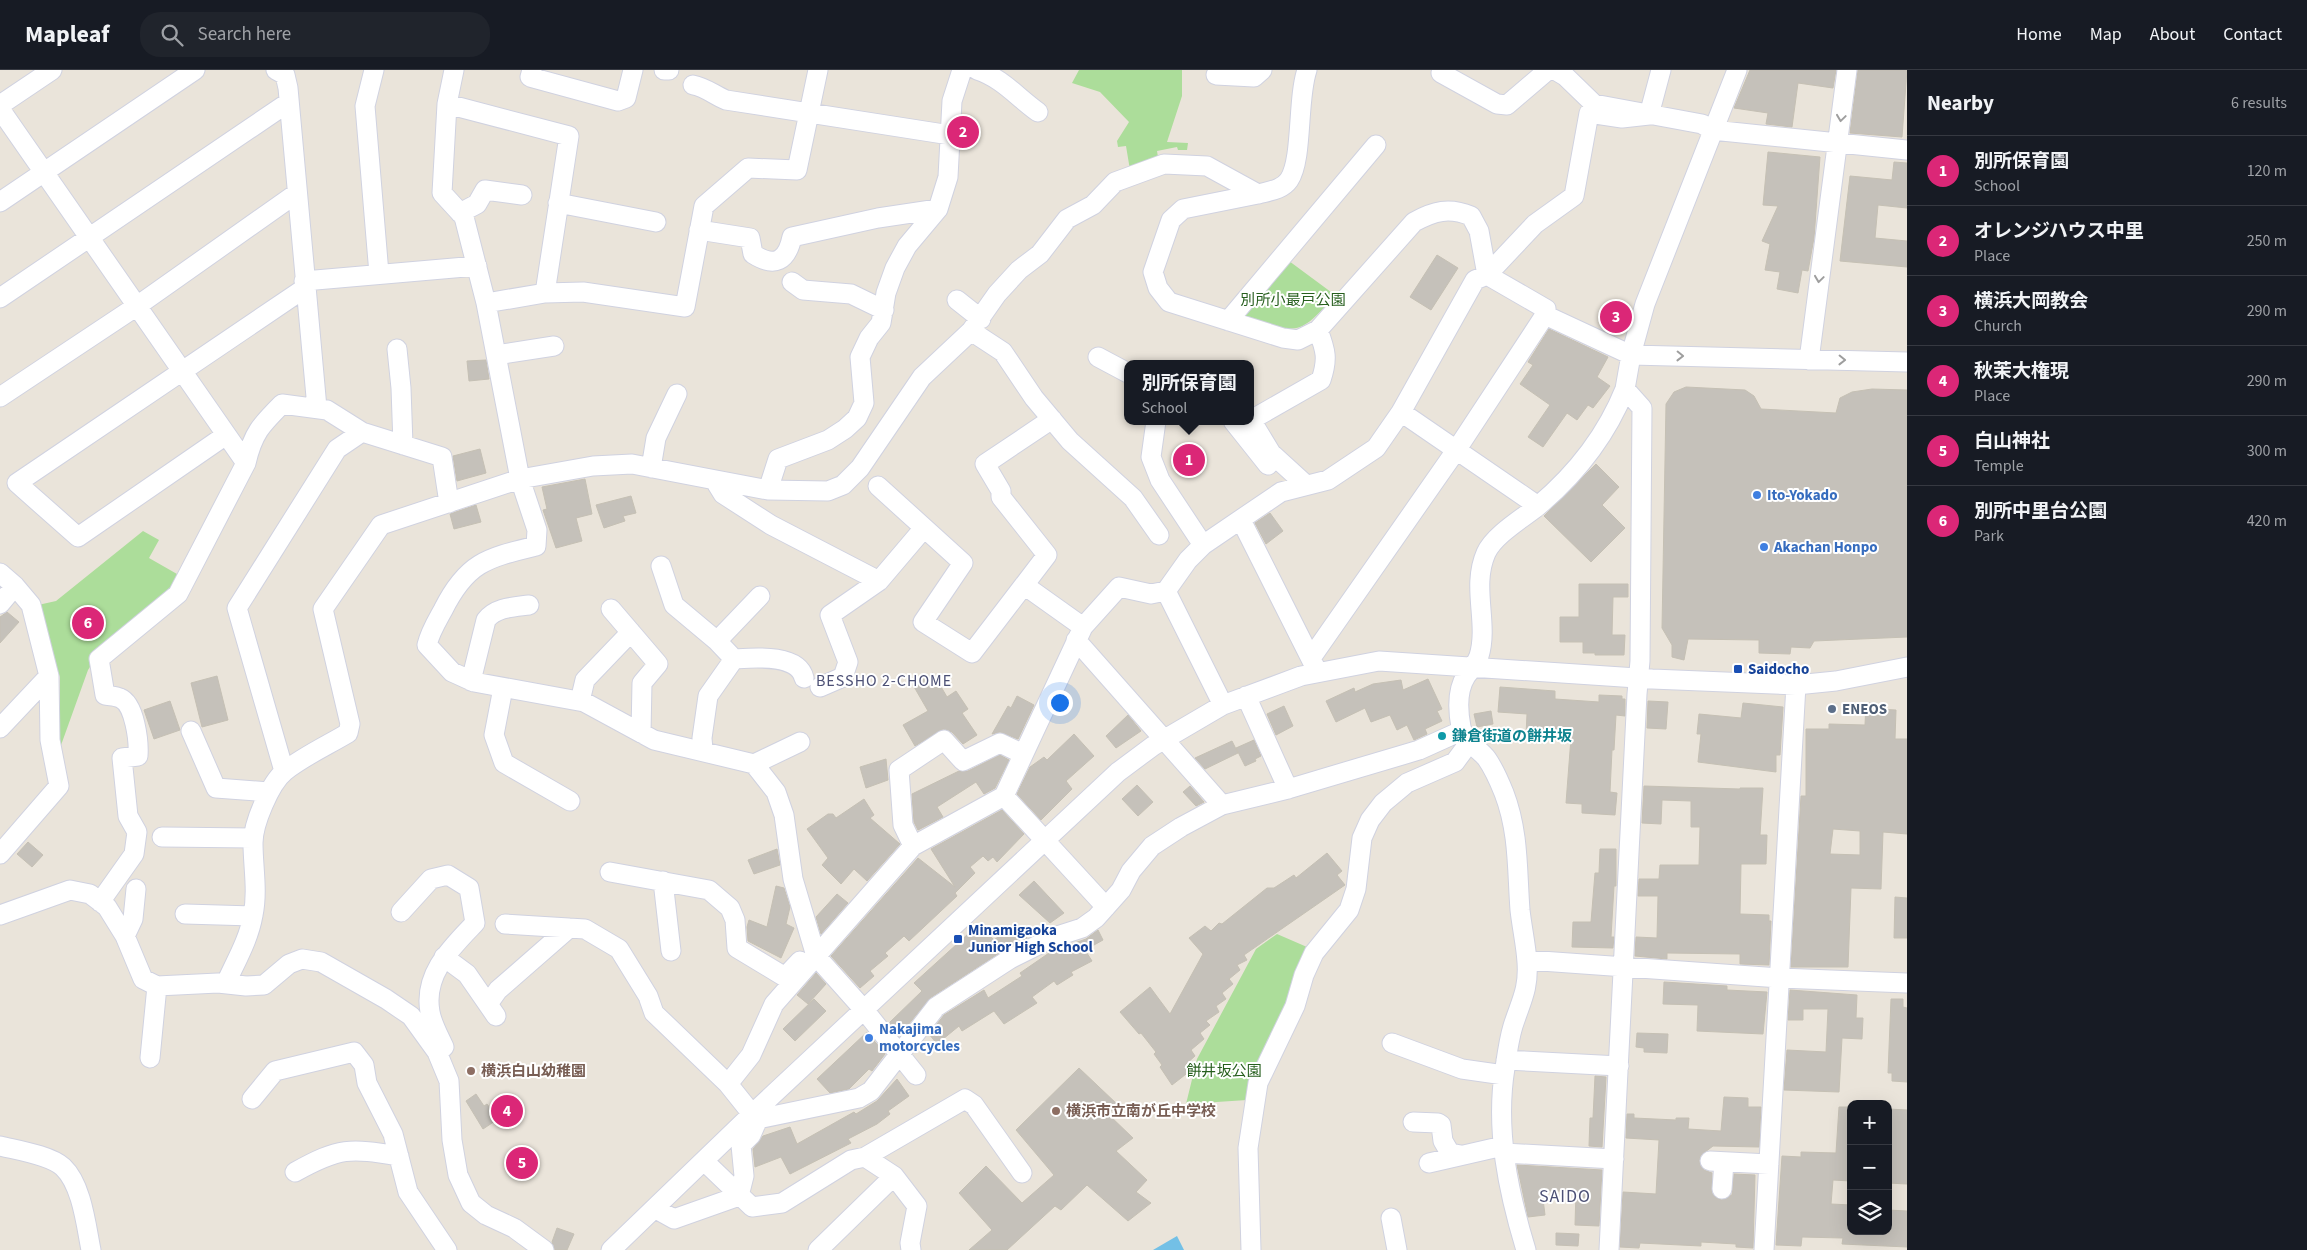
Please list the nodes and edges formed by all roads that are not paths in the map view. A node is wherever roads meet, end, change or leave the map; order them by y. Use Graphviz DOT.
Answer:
graph roads {
  1 [pos="52,70"];
  2 [pos="195,70"];
  3 [pos="276,70"];
  4 [pos="374,70"];
  5 [pos="454,70"];
  6 [pos="532,70"];
  7 [pos="633,70"];
  8 [pos="664,70"];
  9 [pos="669,70"];
  10 [pos="818,70"];
  11 [pos="962,70"];
  12 [pos="976,70"];
  13 [pos="1262,70"];
  14 [pos="1306,70"];
  15 [pos="1442,70"];
  16 [pos="1548,70"];
  17 [pos="1555,70"];
  18 [pos="1661,70"];
  19 [pos="1737,70"];
  20 [pos="1847,70"];
  21 [pos="1216,75"];
  22 [pos="693,85"];
  23 [pos="290,90"];
  24 [pos="447,104"];
  25 [pos="0,105"];
  26 [pos="0,109"];
  27 [pos="808,112"];
  28 [pos="1038,112"];
  29 [pos="1649,115"];
  30 [pos="1712,130"];
  31 [pos="950,135"];
  32 [pos="1838,142"];
  33 [pos="1376,145"];
  34 [pos="1907,150"];
  35 [pos="44,173"];
  36 [pos="297,193"];
  37 [pos="1258,194"];
  38 [pos="522,195"];
  39 [pos="0,202"];
  40 [pos="558,203"];
  41 [pos="938,209"];
  42 [pos="460,213"];
  43 [pos="656,222"];
  44 [pos="698,230"];
  45 [pos="90,238"];
  46 [pos="477,266"];
  47 [pos="379,274"];
  48 [pos="1487,276"];
  49 [pos="792,282"];
  50 [pos="304,284"];
  51 [pos="545,293"];
  52 [pos="0,298"];
  53 [pos="957,300"];
  54 [pos="486,303"];
  55 [pos="137,306"];
  56 [pos="884,310"];
  57 [pos="1545,315"];
  58 [pos="1228,321"];
  59 [pos="976,325"];
  60 [pos="1318,330"];
  61 [pos="554,346"];
  62 [pos="397,349"];
  63 [pos="496,355"];
  64 [pos="1631,355"];
  65 [pos="1098,357"];
  66 [pos="1808,360"];
  67 [pos="1907,362"];
  68 [pos="182,371"];
  69 [pos="1124,372"];
  70 [pos="1625,389"];
  71 [pos="677,394"];
  72 [pos="0,397"];
  73 [pos="317,408"];
  74 [pos="1401,412"];
  75 [pos="1254,418"];
  76 [pos="1052,419"];
  77 [pos="1155,425"];
  78 [pos="1236,425"];
  79 [pos="1254,425"];
  80 [pos="362,432"];
  81 [pos="226,435"];
  82 [pos="403,444"];
  83 [pos="1457,449"];
  84 [pos="246,463"];
  85 [pos="651,468"];
  86 [pos="520,479"];
  87 [pos="1300,479"];
  88 [pos="714,482"];
  89 [pos="878,486"];
  90 [pos="768,490"];
  91 [pos="449,503"];
  92 [pos="1538,506"];
  93 [pos="1241,520"];
  94 [pos="924,528"];
  95 [pos="1159,535"];
  96 [pos="1203,546"];
  97 [pos="661,566"];
  98 [pos="0,573"];
  99 [pos="879,581"];
  100 [pos="1024,585"];
  101 [pos="15,586"];
  102 [pos="1166,591"];
  103 [pos="760,596"];
  104 [pos="0,604"];
  105 [pos="529,605"];
  106 [pos="611,609"];
  107 [pos="631,632"];
  108 [pos="1080,633"];
  109 [pos="717,641"];
  110 [pos="734,659"];
  111 [pos="1315,665"];
  112 [pos="1907,667"];
  113 [pos="1473,668"];
  114 [pos="49,676"];
  115 [pos="1638,678"];
  116 [pos="470,681"];
  117 [pos="1796,685"];
  118 [pos="503,688"];
  119 [pos="1246,696"];
  120 [pos="580,701"];
  121 [pos="1222,705"];
  122 [pos="0,728"];
  123 [pos="191,731"];
  124 [pos="642,733"];
  125 [pos="1465,737"];
  126 [pos="1163,739"];
  127 [pos="800,742"];
  128 [pos="702,750"];
  129 [pos="63,753"];
  130 [pos="1023,754"];
  131 [pos="754,764"];
  132 [pos="56,771"];
  133 [pos="284,771"];
  134 [pos="1288,789"];
  135 [pos="270,792"];
  136 [pos="1004,796"];
  137 [pos="570,801"];
  138 [pos="1222,805"];
  139 [pos="162,837"];
  140 [pos="254,838"];
  141 [pos="1044,839"];
  142 [pos="913,846"];
  143 [pos="0,854"];
  144 [pos="610,872"];
  145 [pos="663,881"];
  146 [pos="136,889"];
  147 [pos="100,902"];
  148 [pos="1106,907"];
  149 [pos="401,912"];
  150 [pos="0,914"];
  151 [pos="185,914"];
  152 [pos="253,916"];
  153 [pos="505,924"];
  154 [pos="569,928"];
  155 [pos="125,936"];
  156 [pos="671,951"];
  157 [pos="814,951"];
  158 [pos="444,957"];
  159 [pos="1527,960"];
  160 [pos="1625,968"];
  161 [pos="1780,978"];
  162 [pos="226,983"];
  163 [pos="1907,983"];
  164 [pos="157,986"];
  165 [pos="865,1011"];
  166 [pos="1392,1043"];
  167 [pos="437,1052"];
  168 [pos="901,1054"];
  169 [pos="150,1058"];
  170 [pos="1619,1066"];
  171 [pos="1505,1068"];
  172 [pos="916,1075"];
  173 [pos="728,1084"];
  174 [pos="252,1100"];
  175 [pos="753,1117"];
  176 [pos="1414,1122"];
  177 [pos="0,1146"];
  178 [pos="1503,1150"];
  179 [pos="1461,1155"];
  180 [pos="399,1156"];
  181 [pos="865,1157"];
  182 [pos="1614,1159"];
  183 [pos="704,1161"];
  184 [pos="1429,1162"];
  185 [pos="1769,1164"];
  186 [pos="295,1172"];
  187 [pos="1022,1173"];
  188 [pos="894,1176"];
  189 [pos="1722,1189"];
  190 [pos="739,1196"];
  191 [pos="656,1209"];
  192 [pos="1391,1218"];
  193 [pos="91,1250"];
  194 [pos="447,1250"];
  195 [pos="544,1250"];
  196 [pos="611,1250"];
  197 [pos="818,1250"];
  198 [pos="912,1250"];
  199 [pos="1251,1250"];
  200 [pos="1397,1250"];
  201 [pos="1526,1250"];
  202 [pos="1609,1250"];
  203 [pos="1764,1250"];
  1 -- 25 [label="street"];
  2 -- 35 [label="street"];
  3 -- 23 [label="street"];
  4 -- 47 [label="street"];
  5 -- 24 [label="street"];
  6 -- 7 [label="street"];
  8 -- 9 [label="street"];
  10 -- 27 [label="street"];
  11 -- 31 [label="street"];
  12 -- 28 [label="street"];
  13 -- 21 [label="street"];
  14 -- 37 [label="street"];
  15 -- 16 [label="street"];
  17 -- 29 [label="street"];
  18 -- 29 [label="street"];
  19 -- 30 [label="street"];
  20 -- 32 [label="street, one-way"];
  22 -- 27 [label="street"];
  23 -- 36 [label="street"];
  23 -- 45 [label="street"];
  24 -- 40 [label="street"];
  24 -- 42 [label="street"];
  26 -- 35 [label="street"];
  27 -- 31 [label="street"];
  27 -- 44 [label="street"];
  29 -- 30 [label="street"];
  29 -- 48 [label="street"];
  30 -- 32 [label="street"];
  30 -- 64 [label="street"];
  31 -- 41 [label="street"];
  32 -- 34 [label="street"];
  32 -- 66 [label="street, one-way"];
  33 -- 58 [label="street"];
  35 -- 39 [label="street"];
  35 -- 45 [label="street"];
  36 -- 50 [label="street"];
  36 -- 55 [label="street"];
  37 -- 58 [label="street"];
  37 -- 59 [label="street"];
  38 -- 42 [label="street"];
  40 -- 43 [label="street"];
  40 -- 51 [label="street"];
  41 -- 44 [label="street"];
  41 -- 56 [label="street"];
  42 -- 46 [label="street"];
  44 -- 51 [label="street"];
  45 -- 52 [label="street"];
  45 -- 55 [label="street"];
  46 -- 47 [label="street"];
  46 -- 54 [label="street"];
  47 -- 50 [label="street"];
  48 -- 57 [label="street"];
  48 -- 60 [label="street"];
  48 -- 74 [label="street"];
  49 -- 56 [label="street"];
  50 -- 68 [label="street"];
  50 -- 73 [label="street"];
  51 -- 54 [label="street"];
  53 -- 59 [label="street"];
  54 -- 63 [label="street"];
  55 -- 68 [label="street"];
  55 -- 72 [label="street"];
  56 -- 90 [label="street"];
  57 -- 64 [label="street"];
  57 -- 83 [label="street"];
  58 -- 60 [label="street"];
  59 -- 76 [label="street"];
  59 -- 90 [label="street"];
  60 -- 75 [label="street"];
  61 -- 63 [label="street"];
  62 -- 82 [label="street"];
  63 -- 86 [label="street"];
  64 -- 66 [label="street, one-way"];
  64 -- 70 [label="street"];
  65 -- 69 [label="street"];
  66 -- 67 [label="street, one-way"];
  68 -- 81 [label="street"];
  68 -- 81 [label="street"];
  70 -- 92 [label="street"];
  70 -- 115 [label="street"];
  71 -- 85 [label="street"];
  73 -- 80 [label="street"];
  73 -- 84 [label="street"];
  74 -- 83 [label="street"];
  74 -- 87 [label="street"];
  76 -- 95 [label="street"];
  76 -- 100 [label="street"];
  77 -- 96 [label="street"];
  78 -- 87 [label="street"];
  79 -- 87 [label="street"];
  80 -- 82 [label="street"];
  80 -- 133 [label="street"];
  81 -- 84 [label="street"];
  82 -- 91 [label="street"];
  83 -- 92 [label="street"];
  83 -- 111 [label="street"];
  84 -- 147 [label="street"];
  85 -- 86 [label="street"];
  85 -- 88 [label="street"];
  86 -- 91 [label="street"];
  86 -- 116 [label="street"];
  87 -- 93 [label="street"];
  88 -- 90 [label="street"];
  88 -- 99 [label="street"];
  89 -- 94 [label="street"];
  91 -- 133 [label="street"];
  92 -- 113 [label="street"];
  93 -- 96 [label="street"];
  93 -- 111 [label="street"];
  94 -- 99 [label="street"];
  94 -- 100 [label="street"];
  96 -- 102 [label="street"];
  97 -- 109 [label="street"];
  98 -- 101 [label="street"];
  99 -- 110 [label="street"];
  100 -- 108 [label="street"];
  101 -- 104 [label="street"];
  101 -- 114 [label="street"];
  102 -- 108 [label="street"];
  102 -- 121 [label="street"];
  103 -- 109 [label="street"];
  105 -- 116 [label="street"];
  106 -- 107 [label="street"];
  107 -- 120 [label="street"];
  107 -- 124 [label="street"];
  108 -- 126 [label="street"];
  108 -- 130 [label="street"];
  109 -- 110 [label="street"];
  110 -- 128 [label="street"];
  111 -- 113 [label="street"];
  111 -- 119 [label="street"];
  112 -- 117 [label="street"];
  113 -- 115 [label="street"];
  113 -- 125 [label="street"];
  114 -- 122 [label="street"];
  114 -- 132 [label="street"];
  115 -- 117 [label="street"];
  115 -- 160 [label="street"];
  116 -- 118 [label="street"];
  117 -- 161 [label="street"];
  118 -- 120 [label="street"];
  118 -- 137 [label="street"];
  119 -- 121 [label="street"];
  119 -- 134 [label="street"];
  120 -- 124 [label="street"];
  121 -- 126 [label="street"];
  123 -- 135 [label="street"];
  124 -- 128 [label="street"];
  125 -- 134 [label="street"];
  125 -- 159 [label="street"];
  125 -- 199 [label="street"];
  126 -- 138 [label="street"];
  126 -- 141 [label="street"];
  127 -- 131 [label="street"];
  128 -- 131 [label="street"];
  129 -- 132 [label="street"];
  130 -- 136 [label="street"];
  130 -- 142 [label="street"];
  131 -- 157 [label="street"];
  132 -- 143 [label="street"];
  133 -- 135 [label="street"];
  134 -- 138 [label="street"];
  135 -- 140 [label="street"];
  136 -- 141 [label="street"];
  136 -- 142 [label="street"];
  138 -- 148 [label="street"];
  139 -- 140 [label="street"];
  140 -- 152 [label="street"];
  141 -- 148 [label="street"];
  141 -- 165 [label="street"];
  142 -- 157 [label="street"];
  144 -- 145 [label="street"];
  145 -- 156 [label="street"];
  145 -- 157 [label="street"];
  146 -- 155 [label="street"];
  147 -- 150 [label="street"];
  147 -- 155 [label="street"];
  148 -- 168 [label="street"];
  149 -- 158 [label="street"];
  151 -- 152 [label="street"];
  152 -- 162 [label="street"];
  153 -- 154 [label="street"];
  154 -- 158 [label="street"];
  154 -- 173 [label="street"];
  155 -- 164 [label="street"];
  157 -- 165 [label="street"];
  157 -- 173 [label="street"];
  158 -- 167 [label="street"];
  159 -- 160 [label="street"];
  159 -- 171 [label="street"];
  160 -- 161 [label="street"];
  160 -- 170 [label="street"];
  161 -- 163 [label="street"];
  161 -- 185 [label="street"];
  162 -- 164 [label="street"];
  162 -- 167 [label="street"];
  164 -- 169 [label="street"];
  165 -- 168 [label="street"];
  165 -- 175 [label="street"];
  166 -- 171 [label="street"];
  167 -- 195 [label="street"];
  168 -- 172 [label="street"];
  168 -- 175 [label="street"];
  170 -- 171 [label="street"];
  170 -- 182 [label="street"];
  171 -- 178 [label="street"];
  173 -- 175 [label="street"];
  174 -- 180 [label="street"];
  175 -- 183 [label="street"];
  175 -- 190 [label="street"];
  176 -- 179 [label="street"];
  177 -- 193 [label="street"];
  178 -- 179 [label="street"];
  178 -- 182 [label="street"];
  178 -- 201 [label="street"];
  179 -- 184 [label="street"];
  180 -- 186 [label="street"];
  180 -- 194 [label="street"];
  181 -- 187 [label="street"];
  181 -- 188 [label="street"];
  181 -- 190 [label="street"];
  182 -- 202 [label="street"];
  183 -- 190 [label="street"];
  183 -- 191 [label="street"];
  185 -- 189 [label="street"];
  185 -- 203 [label="street"];
  188 -- 197 [label="street"];
  188 -- 198 [label="street"];
  190 -- 191 [label="street"];
  191 -- 196 [label="street"];
  192 -- 200 [label="street"];
}
